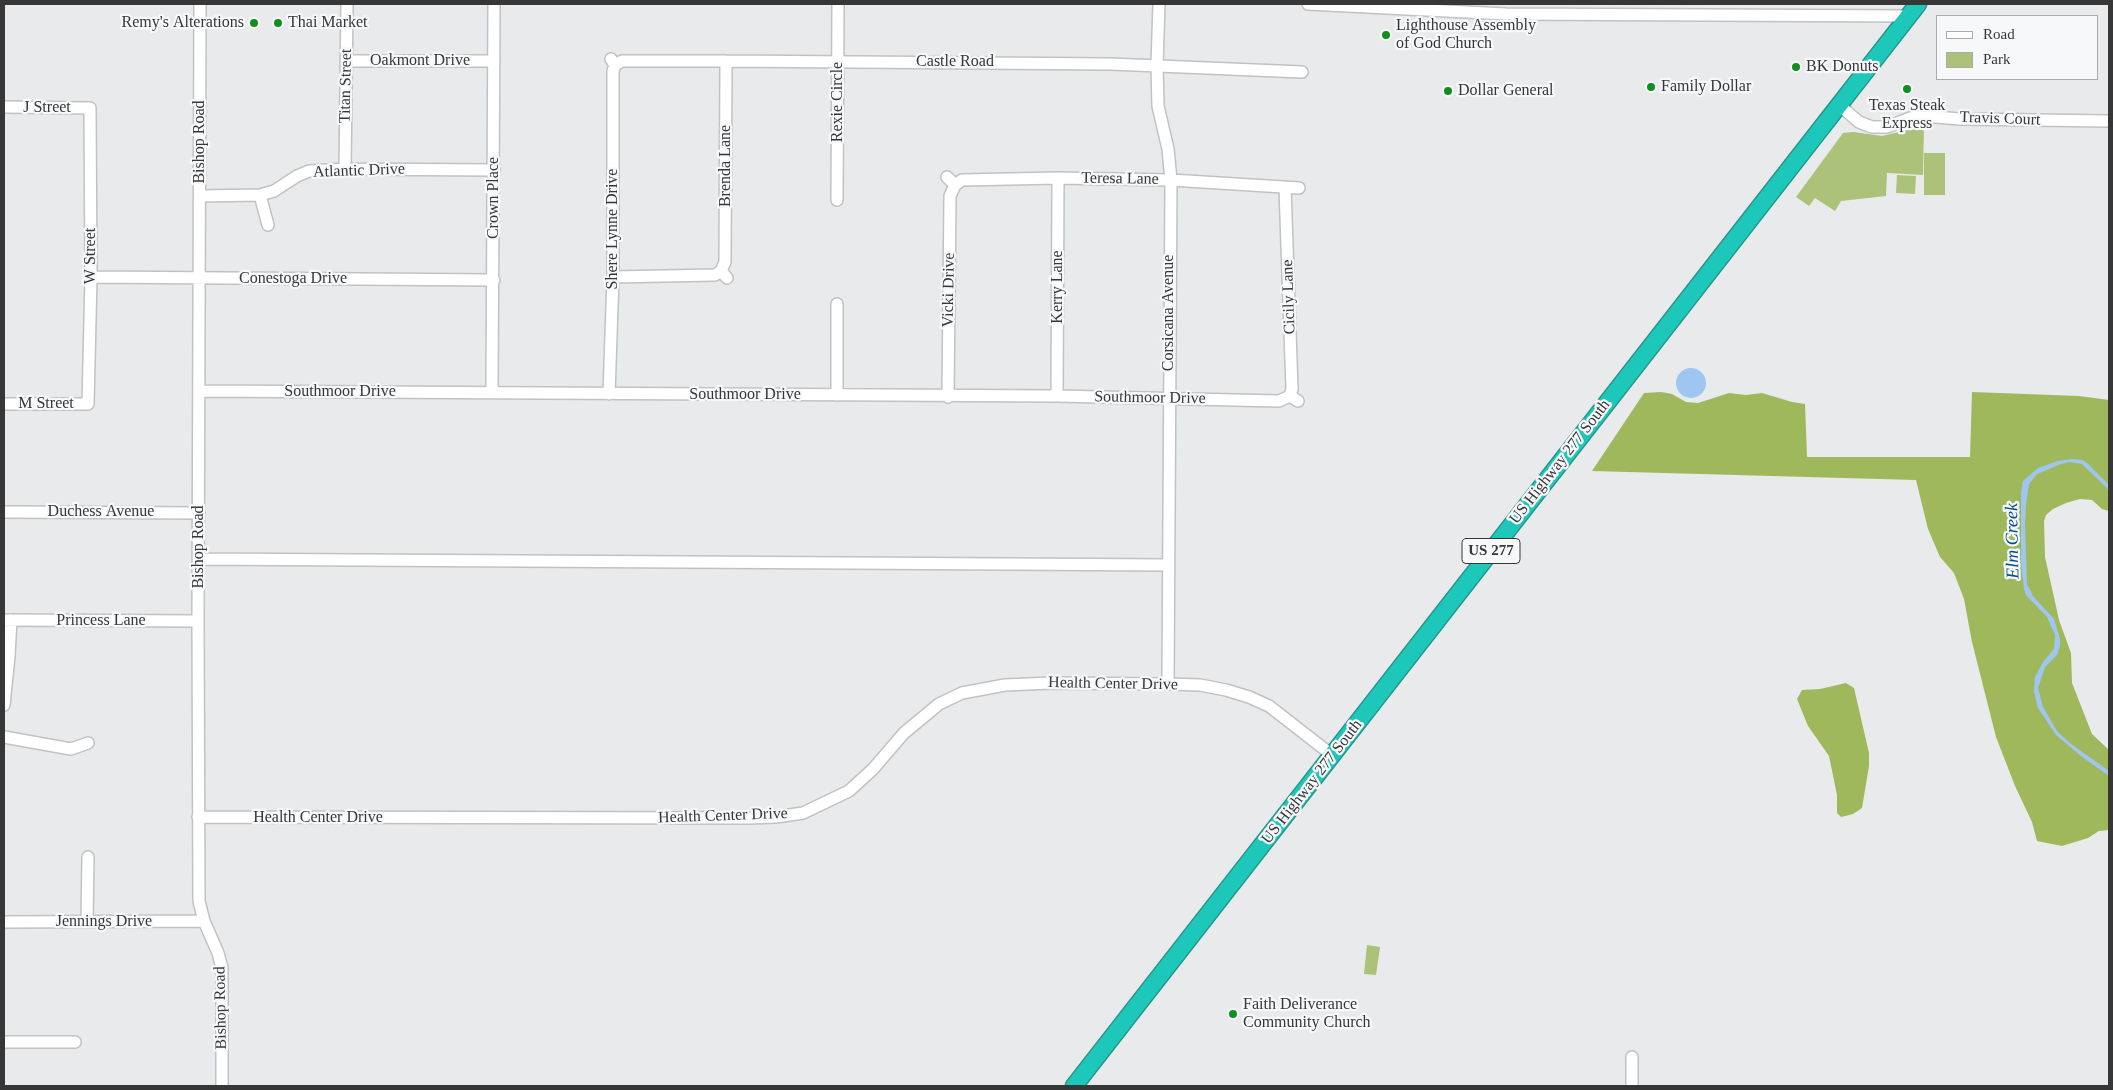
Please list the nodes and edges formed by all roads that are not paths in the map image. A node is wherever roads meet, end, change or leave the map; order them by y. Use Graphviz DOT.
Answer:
graph roads {
  1 [pos="200,4"];
  2 [pos="347,4"];
  3 [pos="494,4"];
  4 [pos="838,4"];
  5 [pos="1159,4"];
  6 [pos="1308,4"];
  7 [pos="1695,10"];
  8 [pos="1913,10"];
  9 [pos="346,61"];
  10 [pos="494,61"];
  11 [pos="726,61"];
  12 [pos="614,62"];
  13 [pos="838,62"];
  14 [pos="1157,65"];
  15 [pos="1302,72"];
  16 [pos="1839,106"];
  17 [pos="4,107"];
  18 [pos="90,108"];
  19 [pos="2109,121"];
  20 [pos="345,169"];
  21 [pos="494,170"];
  22 [pos="1058,178"];
  23 [pos="1171,180"];
  24 [pos="951,181"];
  25 [pos="1285,188"];
  26 [pos="1299,188"];
  27 [pos="200,196"];
  28 [pos="260,196"];
  29 [pos="837,200"];
  30 [pos="268,225"];
  31 [pos="91,277"];
  32 [pos="613,277"];
  33 [pos="200,278"];
  34 [pos="494,280"];
  35 [pos="837,304"];
  36 [pos="200,391"];
  37 [pos="492,392"];
  38 [pos="609,394"];
  39 [pos="837,395"];
  40 [pos="1057,396"];
  41 [pos="948,397"];
  42 [pos="1169,398"];
  43 [pos="1294,398"];
  44 [pos="4,404"];
  45 [pos="88,404"];
  46 [pos="4,512"];
  47 [pos="199,513"];
  48 [pos="199,559"];
  49 [pos="1168,565"];
  50 [pos="7,620"];
  51 [pos="198,621"];
  52 [pos="1168,684"];
  53 [pos="4,705"];
  54 [pos="4,737"];
  55 [pos="88,744"];
  56 [pos="1332,755"];
  57 [pos="198,818"];
  58 [pos="88,857"];
  59 [pos="204,921"];
  60 [pos="4,922"];
  61 [pos="87,922"];
  62 [pos="4,1042"];
  63 [pos="75,1042"];
  64 [pos="1632,1057"];
  65 [pos="222,1086"];
  66 [pos="1074,1086"];
  67 [pos="1632,1086"];
  1 -- 27 [label="street, Bishop Road"];
  2 -- 9 [label="street, Titan Street"];
  3 -- 10 [label="street, Crown Place"];
  4 -- 13 [label="street, Rexie Circle"];
  5 -- 14 [label="street, Corsicana Avenue"];
  6 -- 7 [label="street"];
  7 -- 8 [label="street"];
  8 -- 16 [label="highway, US Highway 277 South / US 277"];
  9 -- 10 [label="street, Oakmont Drive"];
  9 -- 20 [label="street, Titan Street"];
  10 -- 21 [label="street, Crown Place"];
  11 -- 12 [label="street, Castle Road"];
  11 -- 13 [label="street, Castle Road"];
  11 -- 32 [label="street, Brenda Lane"];
  12 -- 32 [label="street, Shere Lynne Drive"];
  13 -- 14 [label="street, Castle Road"];
  13 -- 29 [label="street, Rexie Circle"];
  14 -- 15 [label="street, Castle Road"];
  14 -- 23 [label="street, Corsicana Avenue"];
  16 -- 19 [label="street, Travis Court"];
  16 -- 56 [label="highway, US Highway 277 South / US 277"];
  17 -- 18 [label="street, J Street"];
  18 -- 31 [label="street, W Street"];
  20 -- 21 [label="street, Atlantic Drive"];
  20 -- 28 [label="street, Atlantic Drive"];
  21 -- 34 [label="street, Crown Place"];
  22 -- 23 [label="street, Teresa Lane"];
  22 -- 24 [label="street, Teresa Lane"];
  22 -- 40 [label="street, Kerry Lane"];
  23 -- 25 [label="street, Teresa Lane"];
  23 -- 42 [label="street, Corsicana Avenue"];
  24 -- 41 [label="street, Vicki Drive"];
  25 -- 26 [label="street, Teresa Lane"];
  25 -- 43 [label="street, Cicily Lane"];
  27 -- 28 [label="street, Atlantic Drive"];
  27 -- 33 [label="street, Bishop Road"];
  28 -- 30 [label="street"];
  31 -- 33 [label="street, Conestoga Drive"];
  31 -- 45 [label="street, W Street"];
  32 -- 38 [label="street, Shere Lynne Drive"];
  33 -- 34 [label="street, Conestoga Drive"];
  33 -- 36 [label="street, Bishop Road"];
  34 -- 37 [label="street, Crown Place"];
  35 -- 39 [label="street"];
  36 -- 37 [label="street, Southmoor Drive"];
  36 -- 47 [label="street, Bishop Road"];
  37 -- 38 [label="street, Southmoor Drive"];
  38 -- 39 [label="street, Southmoor Drive"];
  39 -- 41 [label="street, Southmoor Drive"];
  40 -- 41 [label="street, Southmoor Drive"];
  40 -- 42 [label="street, Southmoor Drive"];
  42 -- 43 [label="street, Southmoor Drive"];
  42 -- 49 [label="street, Corsicana Avenue"];
  44 -- 45 [label="street, M Street"];
  46 -- 47 [label="street, Duchess Avenue"];
  47 -- 48 [label="street, Bishop Road"];
  48 -- 49 [label="street"];
  48 -- 51 [label="street, Bishop Road"];
  49 -- 52 [label="street, Corsicana Avenue"];
  50 -- 51 [label="street, Princess Lane"];
  50 -- 53 [label="street"];
  51 -- 57 [label="street, Bishop Road"];
  52 -- 56 [label="street, Health Center Drive"];
  52 -- 57 [label="street, Health Center Drive"];
  54 -- 55 [label="street"];
  56 -- 66 [label="highway, US Highway 277 South / US 277"];
  57 -- 59 [label="street, Bishop Road"];
  58 -- 61 [label="street"];
  59 -- 61 [label="street, Jennings Drive"];
  59 -- 65 [label="street, Bishop Road"];
  60 -- 61 [label="street, Jennings Drive"];
  62 -- 63 [label="street"];
  64 -- 67 [label="street"];
}
